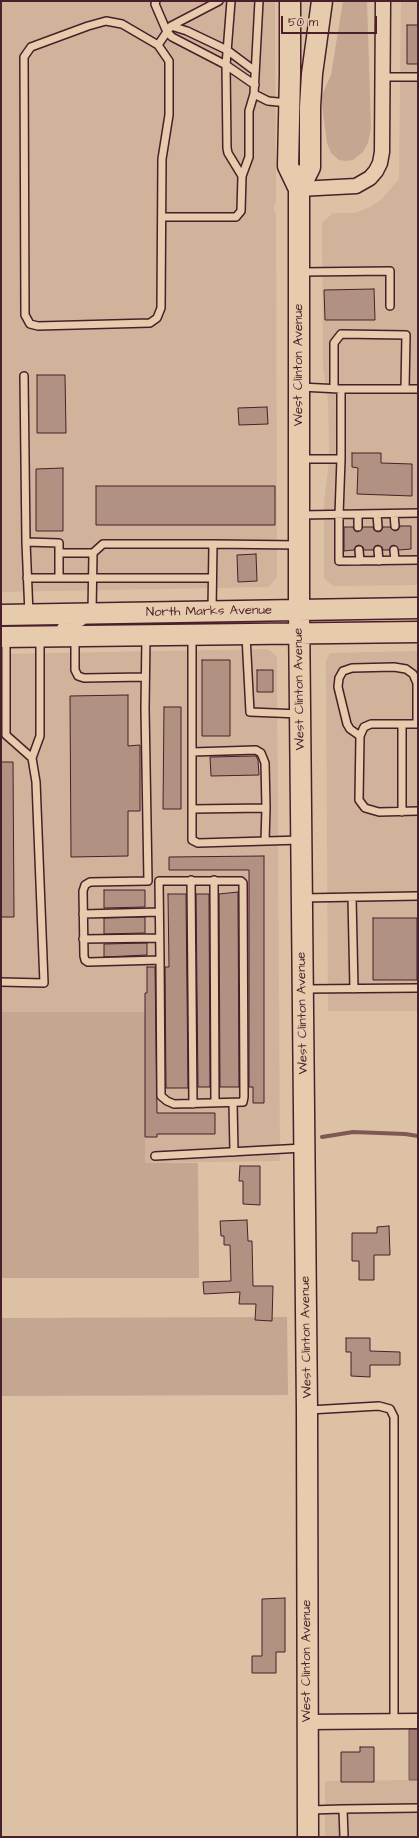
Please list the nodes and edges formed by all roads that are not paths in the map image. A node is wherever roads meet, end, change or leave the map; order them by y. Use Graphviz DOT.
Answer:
graph roads {
  1 [pos="156,1"];
  2 [pos="220,1"];
  3 [pos="231,1"];
  4 [pos="259,1"];
  5 [pos="290,1"];
  6 [pos="322,1"];
  7 [pos="383,1"];
  8 [pos="169,29"];
  9 [pos="158,45"];
  10 [pos="227,50"];
  11 [pos="226,65"];
  12 [pos="255,71"];
  13 [pos="383,77"];
  14 [pos="418,77"];
  15 [pos="254,85"];
  16 [pos="254,94"];
  17 [pos="289,104"];
  18 [pos="242,176"];
  19 [pos="298,189"];
  20 [pos="162,217"];
  21 [pos="299,272"];
  22 [pos="390,306"];
  23 [pos="24,376"];
  24 [pos="299,387"];
  25 [pos="337,388"];
  26 [pos="405,389"];
  27 [pos="418,389"];
  28 [pos="299,459"];
  29 [pos="341,459"];
  30 [pos="418,513"];
  31 [pos="378,514"];
  32 [pos="394,514"];
  33 [pos="299,515"];
  34 [pos="339,515"];
  35 [pos="358,515"];
  36 [pos="395,526"];
  37 [pos="358,527"];
  38 [pos="378,527"];
  39 [pos="26,542"];
  40 [pos="213,544"];
  41 [pos="299,545"];
  42 [pos="359,550"];
  43 [pos="378,550"];
  44 [pos="394,550"];
  45 [pos="59,553"];
  46 [pos="92,553"];
  47 [pos="395,560"];
  48 [pos="418,560"];
  49 [pos="360,561"];
  50 [pos="379,561"];
  51 [pos="59,577"];
  52 [pos="92,577"];
  53 [pos="26,578"];
  54 [pos="212,578"];
  55 [pos="418,608"];
  56 [pos="299,610"];
  57 [pos="212,612"];
  58 [pos="92,613"];
  59 [pos="29,614"];
  60 [pos="1,615"];
  61 [pos="418,632"];
  62 [pos="299,633"];
  63 [pos="246,634"];
  64 [pos="146,635"];
  65 [pos="192,635"];
  66 [pos="75,636"];
  67 [pos="4,637"];
  68 [pos="40,637"];
  69 [pos="145,677"];
  70 [pos="300,714"];
  71 [pos="402,724"];
  72 [pos="417,724"];
  73 [pos="4,735"];
  74 [pos="360,736"];
  75 [pos="192,752"];
  76 [pos="32,758"];
  77 [pos="266,808"];
  78 [pos="192,809"];
  79 [pos="418,811"];
  80 [pos="402,812"];
  81 [pos="301,840"];
  82 [pos="265,841"];
  83 [pos="191,880"];
  84 [pos="214,880"];
  85 [pos="148,881"];
  86 [pos="159,881"];
  87 [pos="418,896"];
  88 [pos="352,897"];
  89 [pos="302,898"];
  90 [pos="159,912"];
  91 [pos="83,914"];
  92 [pos="159,938"];
  93 [pos="83,939"];
  94 [pos="160,960"];
  95 [pos="1,982"];
  96 [pos="418,988"];
  97 [pos="303,989"];
  98 [pos="354,989"];
  99 [pos="215,1103"];
  100 [pos="232,1103"];
  101 [pos="193,1104"];
  102 [pos="305,1147"];
  103 [pos="234,1152"];
  104 [pos="155,1156"];
  105 [pos="308,1410"];
  106 [pos="394,1720"];
  107 [pos="418,1721"];
  108 [pos="307,1722"];
  109 [pos="418,1808"];
  110 [pos="343,1809"];
  111 [pos="308,1810"];
  112 [pos="308,1837"];
  113 [pos="344,1837"];
  1 -- 8 [label="lane"];
  2 -- 8 [label="lane"];
  3 -- 10 [label="lane"];
  4 -- 12 [label="lane"];
  5 -- 17 [label="main road, West Clinton Avenue"];
  6 -- 19 [label="main road, West Clinton Avenue"];
  7 -- 13 [label="street"];
  8 -- 9 [label="lane"];
  8 -- 10 [label="lane"];
  8 -- 11 [label="lane"];
  9 -- 20 [label="lane"];
  9 -- 20 [label="lane"];
  10 -- 11 [label="lane"];
  10 -- 12 [label="lane"];
  11 -- 15 [label="lane"];
  11 -- 18 [label="lane"];
  12 -- 15 [label="lane"];
  13 -- 14 [label="lane"];
  13 -- 19 [label="street"];
  15 -- 16 [label="lane"];
  16 -- 17 [label="lane"];
  16 -- 18 [label="lane"];
  17 -- 19 [label="main road, West Clinton Avenue"];
  18 -- 20 [label="lane"];
  19 -- 21 [label="main road, West Clinton Avenue"];
  21 -- 22 [label="lane"];
  21 -- 24 [label="main road, West Clinton Avenue"];
  23 -- 39 [label="lane"];
  24 -- 25 [label="lane"];
  24 -- 28 [label="main road, West Clinton Avenue"];
  25 -- 26 [label="lane"];
  25 -- 26 [label="lane"];
  25 -- 29 [label="lane"];
  26 -- 27 [label="lane"];
  28 -- 29 [label="lane"];
  28 -- 33 [label="main road, West Clinton Avenue"];
  29 -- 34 [label="lane"];
  30 -- 32 [label="lane"];
  31 -- 32 [label="lane"];
  31 -- 35 [label="lane"];
  31 -- 38 [label="lane"];
  32 -- 36 [label="lane"];
  33 -- 34 [label="lane"];
  33 -- 41 [label="main road, West Clinton Avenue"];
  34 -- 35 [label="lane"];
  34 -- 49 [label="lane"];
  35 -- 37 [label="lane"];
  39 -- 45 [label="lane"];
  39 -- 53 [label="lane"];
  40 -- 41 [label="lane"];
  40 -- 46 [label="lane"];
  40 -- 54 [label="lane"];
  41 -- 56 [label="main road, West Clinton Avenue"];
  42 -- 49 [label="lane"];
  43 -- 50 [label="lane"];
  44 -- 47 [label="lane"];
  45 -- 46 [label="lane"];
  45 -- 51 [label="lane"];
  46 -- 52 [label="lane"];
  47 -- 48 [label="lane"];
  47 -- 50 [label="lane"];
  49 -- 50 [label="lane"];
  51 -- 52 [label="lane"];
  51 -- 53 [label="lane"];
  52 -- 54 [label="lane"];
  52 -- 58 [label="lane"];
  53 -- 59 [label="lane"];
  54 -- 57 [label="lane"];
  55 -- 56 [label="main road, North Marks Avenue"];
  56 -- 57 [label="main road, North Marks Avenue"];
  56 -- 62 [label="main road, West Clinton Avenue"];
  57 -- 58 [label="main road, North Marks Avenue"];
  58 -- 59 [label="main road, North Marks Avenue"];
  58 -- 68 [label="lane"];
  59 -- 60 [label="main road, North Marks Avenue"];
  61 -- 62 [label="main road, North Marks Avenue"];
  62 -- 63 [label="main road, North Marks Avenue"];
  62 -- 70 [label="main road, West Clinton Avenue"];
  63 -- 65 [label="main road, North Marks Avenue"];
  63 -- 70 [label="lane"];
  64 -- 65 [label="main road, North Marks Avenue"];
  64 -- 66 [label="main road, North Marks Avenue"];
  64 -- 69 [label="lane"];
  65 -- 75 [label="lane"];
  66 -- 68 [label="main road, North Marks Avenue"];
  66 -- 69 [label="lane"];
  67 -- 68 [label="main road, North Marks Avenue"];
  67 -- 73 [label="lane"];
  68 -- 76 [label="lane"];
  69 -- 85 [label="lane"];
  70 -- 81 [label="main road, West Clinton Avenue"];
  71 -- 72 [label="lane"];
  71 -- 74 [label="lane"];
  71 -- 80 [label="lane"];
  72 -- 74 [label="lane"];
  73 -- 76 [label="lane"];
  74 -- 80 [label="lane"];
  75 -- 77 [label="lane"];
  75 -- 78 [label="lane"];
  76 -- 95 [label="lane"];
  77 -- 78 [label="lane"];
  77 -- 82 [label="lane"];
  78 -- 82 [label="lane"];
  79 -- 80 [label="lane"];
  81 -- 82 [label="lane"];
  81 -- 89 [label="main road, West Clinton Avenue"];
  83 -- 84 [label="lane"];
  83 -- 86 [label="lane"];
  83 -- 101 [label="lane"];
  84 -- 99 [label="lane"];
  84 -- 100 [label="lane"];
  85 -- 86 [label="lane"];
  85 -- 91 [label="lane"];
  86 -- 90 [label="lane"];
  87 -- 88 [label="lane"];
  88 -- 89 [label="lane"];
  88 -- 98 [label="lane"];
  89 -- 97 [label="main road, West Clinton Avenue"];
  90 -- 91 [label="lane"];
  90 -- 92 [label="lane"];
  91 -- 93 [label="lane"];
  92 -- 93 [label="lane"];
  92 -- 94 [label="lane"];
  93 -- 94 [label="lane"];
  94 -- 101 [label="lane"];
  96 -- 98 [label="lane"];
  97 -- 98 [label="lane"];
  97 -- 102 [label="main road, West Clinton Avenue"];
  99 -- 100 [label="lane"];
  99 -- 101 [label="lane"];
  100 -- 103 [label="lane"];
  102 -- 103 [label="lane"];
  102 -- 105 [label="main road, West Clinton Avenue"];
  103 -- 104 [label="lane"];
  105 -- 106 [label="lane"];
  105 -- 108 [label="main road, West Clinton Avenue"];
  106 -- 107 [label="street"];
  106 -- 108 [label="street"];
  108 -- 111 [label="main road, West Clinton Avenue"];
  109 -- 110 [label="lane"];
  110 -- 111 [label="lane"];
  110 -- 113 [label="lane"];
  111 -- 112 [label="main road, West Clinton Avenue"];
}
